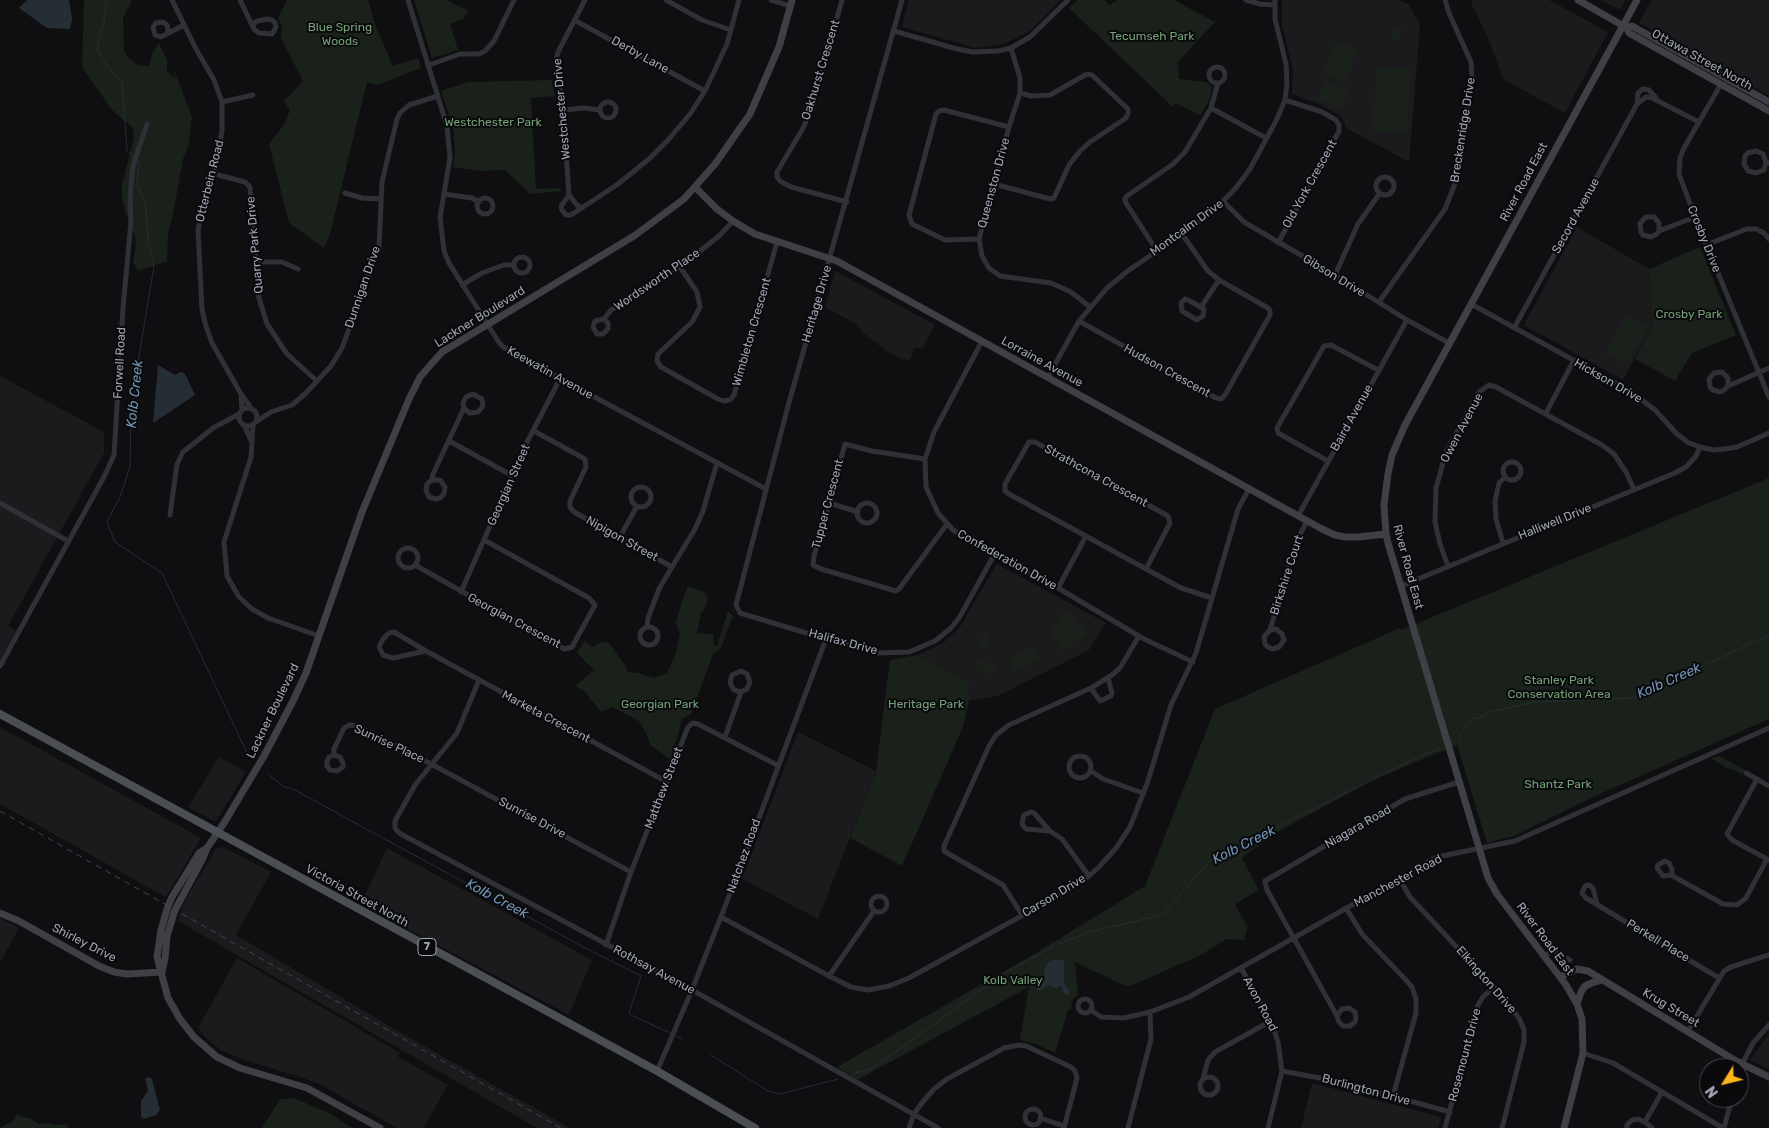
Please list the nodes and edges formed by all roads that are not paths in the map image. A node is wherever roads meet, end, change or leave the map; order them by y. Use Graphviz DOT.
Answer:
graph roads {
  1 [pos="172,0"];
  2 [pos="240,0"];
  3 [pos="408,0"];
  4 [pos="514,0"];
  5 [pos="585,0"];
  6 [pos="666,0"];
  7 [pos="739,0"];
  8 [pos="771,0"];
  9 [pos="842,0"];
  10 [pos="902,0"];
  11 [pos="1068,0"];
  12 [pos="1246,0"];
  13 [pos="1445,0"];
  14 [pos="1578,0"];
  15 [pos="1637,0"];
  16 [pos="791,3"];
  17 [pos="1275,3"];
  18 [pos="574,20"];
  19 [pos="184,24"];
  20 [pos="252,25"];
  21 [pos="1625,26"];
  22 [pos="731,30"];
  23 [pos="894,31"];
  24 [pos="168,32"];
  25 [pos="1011,48"];
  26 [pos="429,65"];
  27 [pos="1218,83"];
  28 [pos="1721,84"];
  29 [pos="705,91"];
  30 [pos="1020,93"];
  31 [pos="253,95"];
  32 [pos="438,96"];
  33 [pos="1656,99"];
  34 [pos="1285,100"];
  35 [pos="222,102"];
  36 [pos="1769,102"];
  37 [pos="1637,104"];
  38 [pos="1212,108"];
  39 [pos="562,110"];
  40 [pos="600,110"];
  41 [pos="1769,111"];
  42 [pos="1699,122"];
  43 [pos="147,124"];
  44 [pos="1009,126"];
  45 [pos="1266,138"];
  46 [pos="1768,162"];
  47 [pos="214,174"];
  48 [pos="994,184"];
  49 [pos="695,187"];
  50 [pos="345,193"];
  51 [pos="1380,193"];
  52 [pos="444,194"];
  53 [pos="569,195"];
  54 [pos="381,199"];
  55 [pos="479,202"];
  56 [pos="847,202"];
  57 [pos="1224,202"];
  58 [pos="582,208"];
  59 [pos="1695,217"];
  60 [pos="733,222"];
  61 [pos="1660,231"];
  62 [pos="1182,234"];
  63 [pos="979,239"];
  64 [pos="1769,239"];
  65 [pos="777,242"];
  66 [pos="1278,243"];
  67 [pos="1706,245"];
  68 [pos="1157,251"];
  69 [pos="831,258"];
  70 [pos="257,262"];
  71 [pos="514,265"];
  72 [pos="680,267"];
  73 [pos="298,269"];
  74 [pos="1335,275"];
  75 [pos="1219,280"];
  76 [pos="462,284"];
  77 [pos="1378,302"];
  78 [pos="1471,304"];
  79 [pos="1090,307"];
  80 [pos="1201,307"];
  81 [pos="604,319"];
  82 [pos="1406,320"];
  83 [pos="1079,322"];
  84 [pos="486,325"];
  85 [pos="1514,328"];
  86 [pos="982,341"];
  87 [pos="1449,343"];
  88 [pos="1574,360"];
  89 [pos="1769,368"];
  90 [pos="1378,370"];
  91 [pos="1759,372"];
  92 [pos="1048,377"];
  93 [pos="560,379"];
  94 [pos="317,381"];
  95 [pos="1728,386"];
  96 [pos="241,394"];
  97 [pos="1769,397"];
  98 [pos="464,408"];
  99 [pos="253,409"];
  100 [pos="240,412"];
  101 [pos="271,412"];
  102 [pos="1546,413"];
  103 [pos="226,422"];
  104 [pos="255,424"];
  105 [pos="243,425"];
  106 [pos="534,431"];
  107 [pos="1769,433"];
  108 [pos="449,440"];
  109 [pos="252,443"];
  110 [pos="1700,447"];
  111 [pos="925,459"];
  112 [pos="1328,461"];
  113 [pos="717,463"];
  114 [pos="513,476"];
  115 [pos="1505,477"];
  116 [pos="432,480"];
  117 [pos="1249,489"];
  118 [pos="1634,489"];
  119 [pos="766,490"];
  120 [pos="0,503"];
  121 [pos="829,503"];
  122 [pos="637,506"];
  123 [pos="858,512"];
  124 [pos="170,515"];
  125 [pos="1298,516"];
  126 [pos="1307,521"];
  127 [pos="947,524"];
  128 [pos="1386,534"];
  129 [pos="1086,536"];
  130 [pos="620,537"];
  131 [pos="484,540"];
  132 [pos="68,541"];
  133 [pos="1503,543"];
  134 [pos="994,555"];
  135 [pos="415,566"];
  136 [pos="1448,566"];
  137 [pos="672,567"];
  138 [pos="1146,569"];
  139 [pos="1401,586"];
  140 [pos="1058,588"];
  141 [pos="461,592"];
  142 [pos="1212,598"];
  143 [pos="737,609"];
  144 [pos="647,627"];
  145 [pos="1270,630"];
  146 [pos="319,636"];
  147 [pos="1139,636"];
  148 [pos="826,639"];
  149 [pos="426,651"];
  150 [pos="1193,662"];
  151 [pos="0,666"];
  152 [pos="1108,678"];
  153 [pos="479,680"];
  154 [pos="1091,688"];
  155 [pos="741,692"];
  156 [pos="0,714"];
  157 [pos="1769,728"];
  158 [pos="725,737"];
  159 [pos="334,755"];
  160 [pos="433,765"];
  161 [pos="777,765"];
  162 [pos="1091,771"];
  163 [pos="1746,773"];
  164 [pos="1757,779"];
  165 [pos="667,782"];
  166 [pos="1459,782"];
  167 [pos="1769,786"];
  168 [pos="1143,793"];
  169 [pos="1050,831"];
  170 [pos="217,833"];
  171 [pos="1478,849"];
  172 [pos="1768,860"];
  173 [pos="631,872"];
  174 [pos="1672,875"];
  175 [pos="1089,876"];
  176 [pos="1399,878"];
  177 [pos="1597,904"];
  178 [pos="1346,908"];
  179 [pos="874,910"];
  180 [pos="0,913"];
  181 [pos="1022,915"];
  182 [pos="721,917"];
  183 [pos="1294,938"];
  184 [pos="606,944"];
  185 [pos="1769,955"];
  186 [pos="1544,956"];
  187 [pos="1570,960"];
  188 [pos="1241,968"];
  189 [pos="162,972"];
  190 [pos="829,976"];
  191 [pos="1560,977"];
  192 [pos="1719,978"];
  193 [pos="1602,980"];
  194 [pos="1494,987"];
  195 [pos="692,990"];
  196 [pos="1577,1004"];
  197 [pos="1091,1010"];
  198 [pos="1150,1012"];
  199 [pos="1337,1016"];
  200 [pos="1271,1020"];
  201 [pos="1769,1025"];
  202 [pos="1688,1031"];
  203 [pos="1583,1053"];
  204 [pos="1727,1058"];
  205 [pos="1745,1058"];
  206 [pos="1749,1070"];
  207 [pos="1282,1071"];
  208 [pos="656,1072"];
  209 [pos="1769,1077"];
  210 [pos="1202,1079"];
  211 [pos="1662,1092"];
  212 [pos="1393,1096"];
  213 [pos="1729,1108"];
  214 [pos="1450,1112"];
  215 [pos="914,1114"];
  216 [pos="1040,1118"];
  217 [pos="1645,1122"];
  218 [pos="1064,1127"];
  219 [pos="380,1128"];
  220 [pos="755,1128"];
  221 [pos="909,1128"];
  222 [pos="938,1128"];
  223 [pos="1128,1128"];
  224 [pos="1268,1128"];
  225 [pos="1445,1128"];
  226 [pos="1502,1128"];
  227 [pos="1564,1128"];
  228 [pos="1627,1128"];
  229 [pos="1652,1128"];
  230 [pos="1723,1128"];
  1 -- 19 [label="street, Otterbein Road"];
  2 -- 20 [label="street"];
  3 -- 26 [label="street, Keewatin Avenue"];
  4 -- 26 [label="street"];
  5 -- 18 [label="street, Westchester Drive"];
  6 -- 22 [label="street"];
  7 -- 22 [label="street, Westchester Drive"];
  8 -- 16 [label="street"];
  9 -- 56 [label="street, Oakhurst Crescent"];
  10 -- 23 [label="street, Heritage Drive"];
  11 -- 25 [label="street"];
  12 -- 17 [label="street"];
  13 -- 77 [label="street, Breckenridge Drive"];
  14 -- 21 [label="street, Ottawa Street North"];
  15 -- 21 [label="street, River Road East"];
  16 -- 49 [label="street, Lackner Boulevard"];
  17 -- 34 [label="street, Montcalm Drive"];
  18 -- 29 [label="street, Derby Lane"];
  18 -- 39 [label="street, Westchester Drive"];
  19 -- 24 [label="street"];
  19 -- 35 [label="street, Otterbein Road"];
  21 -- 28 [label="street, Ottawa Street North"];
  21 -- 36 [label="street, Ottawa Street North"];
  21 -- 78 [label="street, River Road East"];
  22 -- 29 [label="street, Westchester Drive"];
  23 -- 25 [label="street"];
  23 -- 56 [label="street, Heritage Drive"];
  25 -- 30 [label="street, Queenston Drive"];
  26 -- 32 [label="street, Keewatin Avenue"];
  27 -- 38 [label="street"];
  28 -- 41 [label="street, Ottawa Street North"];
  28 -- 42 [label="street, Crosby Drive"];
  29 -- 58 [label="street, Westchester Drive"];
  30 -- 44 [label="street, Queenston Drive"];
  30 -- 48 [label="street"];
  31 -- 35 [label="street"];
  32 -- 52 [label="street, Keewatin Avenue"];
  32 -- 54 [label="street, Dunnigan Drive"];
  33 -- 37 [label="street"];
  33 -- 37 [label="street, Secord Avenue"];
  33 -- 42 [label="street, Secord Avenue"];
  34 -- 45 [label="street, Montcalm Drive"];
  34 -- 66 [label="street, Old York Crescent"];
  35 -- 47 [label="street, Otterbein Road"];
  37 -- 85 [label="street, Secord Avenue"];
  38 -- 45 [label="street"];
  38 -- 68 [label="street"];
  39 -- 40 [label="street"];
  39 -- 53 [label="street, Westchester Drive"];
  42 -- 59 [label="street, Crosby Drive"];
  43 -- 132 [label="street, Forwell Road"];
  44 -- 48 [label="street, Queenston Drive"];
  44 -- 63 [label="street"];
  45 -- 57 [label="street, Montcalm Drive"];
  46 -- 46 [label="street"];
  47 -- 70 [label="street, Quarry Park Drive"];
  47 -- 96 [label="street, Otterbein Road"];
  48 -- 63 [label="street, Queenston Drive"];
  49 -- 60 [label="street, Lorraine Avenue"];
  49 -- 84 [label="street, Lackner Boulevard"];
  50 -- 54 [label="street"];
  51 -- 74 [label="street"];
  52 -- 55 [label="street"];
  52 -- 76 [label="street, Keewatin Avenue"];
  53 -- 58 [label="street"];
  53 -- 58 [label="street, Westchester Drive"];
  54 -- 94 [label="street, Dunnigan Drive"];
  56 -- 69 [label="street, Heritage Drive"];
  57 -- 62 [label="street, Montcalm Drive"];
  57 -- 66 [label="street, Gibson Drive"];
  59 -- 61 [label="street"];
  59 -- 67 [label="street, Crosby Drive"];
  60 -- 65 [label="street, Lorraine Avenue"];
  60 -- 72 [label="street, Wordsworth Place"];
  61 -- 61 [label="street"];
  62 -- 68 [label="street, Montcalm Drive"];
  62 -- 75 [label="street, Hudson Crescent"];
  63 -- 79 [label="street, Queenston Drive"];
  64 -- 67 [label="street"];
  65 -- 69 [label="street, Lorraine Avenue"];
  65 -- 72 [label="street, Wimbleton Crescent"];
  66 -- 74 [label="street, Gibson Drive"];
  67 -- 91 [label="street, Crosby Drive"];
  68 -- 79 [label="street, Montcalm Drive"];
  69 -- 86 [label="street, Lorraine Avenue"];
  69 -- 119 [label="street, Heritage Drive"];
  70 -- 73 [label="street"];
  70 -- 94 [label="street, Quarry Park Drive"];
  71 -- 76 [label="street"];
  72 -- 81 [label="street, Wordsworth Place"];
  74 -- 77 [label="street, Gibson Drive"];
  75 -- 80 [label="street"];
  75 -- 83 [label="street, Hudson Crescent"];
  76 -- 84 [label="street, Keewatin Avenue"];
  77 -- 82 [label="street, Gibson Drive"];
  78 -- 85 [label="street, Hickson Drive"];
  78 -- 87 [label="street, River Road East"];
  79 -- 83 [label="street, Montcalm Drive"];
  80 -- 80 [label="street"];
  82 -- 87 [label="street, Gibson Drive"];
  82 -- 90 [label="street, Baird Avenue"];
  83 -- 92 [label="street, Montcalm Drive"];
  84 -- 93 [label="street, Keewatin Avenue"];
  84 -- 146 [label="street, Lackner Boulevard"];
  85 -- 88 [label="street, Hickson Drive"];
  86 -- 92 [label="street, Lorraine Avenue"];
  86 -- 111 [label="street, Confederation Drive"];
  87 -- 128 [label="street, River Road East"];
  88 -- 102 [label="street"];
  88 -- 110 [label="street, Hickson Drive"];
  89 -- 91 [label="street"];
  90 -- 112 [label="street, Baird Avenue"];
  90 -- 112 [label="street"];
  91 -- 95 [label="street"];
  91 -- 97 [label="street, Crosby Drive"];
  92 -- 117 [label="street, Lorraine Avenue"];
  93 -- 106 [label="street, Georgian Street"];
  93 -- 113 [label="street, Keewatin Avenue"];
  94 -- 101 [label="street, Dunnigan Drive"];
  95 -- 95 [label="street"];
  96 -- 99 [label="street, Otterbein Road"];
  96 -- 100 [label="street, Otterbein Road"];
  98 -- 108 [label="street"];
  99 -- 100 [label="street"];
  99 -- 101 [label="street, Dunnigan Drive"];
  99 -- 104 [label="street"];
  100 -- 103 [label="street"];
  100 -- 105 [label="street, Otterbein Road"];
  101 -- 104 [label="street, Dunnigan Drive"];
  102 -- 118 [label="street, Owen Avenue"];
  102 -- 136 [label="street, Owen Avenue"];
  103 -- 105 [label="street"];
  103 -- 124 [label="street"];
  104 -- 105 [label="street"];
  104 -- 109 [label="street"];
  105 -- 109 [label="street, Otterbein Road"];
  106 -- 114 [label="street, Georgian Street"];
  106 -- 130 [label="street, Nipigon Street"];
  107 -- 110 [label="street, Hickson Drive"];
  108 -- 114 [label="street"];
  108 -- 116 [label="street"];
  109 -- 146 [label="street"];
  110 -- 118 [label="street, Halliwell Drive"];
  111 -- 121 [label="street, Tupper Crescent"];
  111 -- 127 [label="street, Confederation Drive"];
  112 -- 125 [label="street, Baird Avenue"];
  113 -- 119 [label="street, Keewatin Avenue"];
  113 -- 137 [label="street, Nipigon Street"];
  114 -- 131 [label="street, Georgian Street"];
  115 -- 133 [label="street"];
  117 -- 125 [label="street, Lorraine Avenue"];
  117 -- 142 [label="street, Carson Drive"];
  118 -- 133 [label="street, Halliwell Drive"];
  119 -- 143 [label="street, Heritage Drive"];
  120 -- 132 [label="street"];
  121 -- 123 [label="street"];
  121 -- 127 [label="street, Tupper Crescent"];
  122 -- 130 [label="street"];
  125 -- 126 [label="street, Lorraine Avenue"];
  126 -- 128 [label="street, Lorraine Avenue"];
  126 -- 145 [label="street, Birkshire Court"];
  127 -- 134 [label="street, Confederation Drive"];
  128 -- 139 [label="street, River Road East"];
  129 -- 138 [label="street, Strathcona Crescent"];
  129 -- 138 [label="street, Strathcona Crescent"];
  129 -- 140 [label="street"];
  130 -- 137 [label="street, Nipigon Street"];
  131 -- 141 [label="street, Georgian Street"];
  131 -- 141 [label="street, Georgian Crescent"];
  132 -- 151 [label="street, Forwell Road"];
  133 -- 136 [label="street, Halliwell Drive"];
  134 -- 140 [label="street, Confederation Drive"];
  134 -- 148 [label="street, Halifax Drive"];
  135 -- 135 [label="street"];
  135 -- 141 [label="street"];
  136 -- 139 [label="street, Halliwell Drive"];
  137 -- 144 [label="street"];
  138 -- 142 [label="street, Strathcona Crescent"];
  139 -- 166 [label="street, River Road East"];
  140 -- 147 [label="street, Confederation Drive"];
  142 -- 150 [label="street, Carson Drive"];
  143 -- 148 [label="street, Halifax Drive"];
  146 -- 170 [label="street, Lackner Boulevard"];
  147 -- 150 [label="street, Confederation Drive"];
  147 -- 152 [label="street"];
  148 -- 161 [label="street, Natchez Road"];
  149 -- 149 [label="street, Marketa Crescent"];
  149 -- 153 [label="street, Marketa Crescent"];
  150 -- 168 [label="street, Carson Drive"];
  152 -- 154 [label="street"];
  152 -- 154 [label="street"];
  153 -- 160 [label="street"];
  153 -- 165 [label="street, Marketa Crescent"];
  154 -- 181 [label="street"];
  155 -- 155 [label="street"];
  155 -- 158 [label="street"];
  156 -- 170 [label="main road, Victoria Street North / 7"];
  157 -- 171 [label="street, Manchester Road"];
  158 -- 161 [label="street, Matthew Street"];
  158 -- 165 [label="street, Matthew Street"];
  159 -- 160 [label="street, Sunrise Place"];
  160 -- 173 [label="street, Sunrise Drive"];
  160 -- 184 [label="street, Rothsay Avenue"];
  161 -- 182 [label="street, Natchez Road"];
  162 -- 162 [label="street"];
  162 -- 168 [label="street"];
  163 -- 164 [label="street"];
  164 -- 167 [label="street"];
  164 -- 172 [label="street"];
  165 -- 173 [label="street, Matthew Street"];
  166 -- 171 [label="street, River Road East"];
  166 -- 183 [label="street, Niagara Road"];
  168 -- 175 [label="street, Carson Drive"];
  169 -- 169 [label="street"];
  169 -- 175 [label="street"];
  170 -- 189 [label="street, Lackner Boulevard"];
  170 -- 208 [label="main road, Victoria Street North / 7"];
  171 -- 176 [label="street, Manchester Road"];
  171 -- 186 [label="street, River Road East"];
  172 -- 174 [label="street"];
  173 -- 184 [label="street, Matthew Street"];
  175 -- 181 [label="street, Carson Drive"];
  176 -- 178 [label="street, Manchester Road"];
  176 -- 194 [label="street, Elkington Drive"];
  177 -- 192 [label="street, Perkell Place"];
  178 -- 183 [label="street, Manchester Road"];
  178 -- 212 [label="street"];
  179 -- 190 [label="street"];
  180 -- 189 [label="street, Shirley Drive"];
  181 -- 190 [label="street, Carson Drive"];
  182 -- 190 [label="street, Carson Drive"];
  182 -- 195 [label="street, Natchez Road"];
  183 -- 188 [label="street, Manchester Road"];
  183 -- 199 [label="street"];
  184 -- 195 [label="street, Rothsay Avenue"];
  185 -- 192 [label="street"];
  186 -- 187 [label="street"];
  186 -- 191 [label="street, River Road East"];
  188 -- 198 [label="street, Manchester Road"];
  188 -- 200 [label="street, Avon Road"];
  189 -- 219 [label="street, Lackner Boulevard"];
  191 -- 193 [label="street, Krug Street"];
  191 -- 196 [label="street, River Road East"];
  192 -- 202 [label="street"];
  193 -- 196 [label="street"];
  193 -- 202 [label="street, Krug Street"];
  194 -- 214 [label="street, Rosemount Drive"];
  194 -- 226 [label="street, Elkington Drive"];
  195 -- 208 [label="street, Natchez Road"];
  195 -- 215 [label="street, Rothsay Avenue"];
  196 -- 203 [label="street, River Road East"];
  197 -- 198 [label="street, Manchester Road"];
  198 -- 223 [label="street"];
  200 -- 207 [label="street, Avon Road"];
  200 -- 210 [label="street"];
  201 -- 205 [label="street"];
  202 -- 204 [label="street, Krug Street"];
  203 -- 211 [label="street"];
  203 -- 227 [label="street, River Road East"];
  206 -- 209 [label="street, Krug Street"];
  207 -- 212 [label="street, Burlington Drive"];
  207 -- 224 [label="street, Avon Road"];
  208 -- 220 [label="main road, Victoria Street North / 7"];
  211 -- 217 [label="street"];
  211 -- 230 [label="street"];
  212 -- 214 [label="street, Burlington Drive"];
  213 -- 230 [label="street"];
  214 -- 225 [label="street, Rosemount Drive"];
  215 -- 218 [label="street"];
  215 -- 221 [label="street"];
  215 -- 222 [label="street, Rothsay Avenue"];
  216 -- 218 [label="street"];
  217 -- 228 [label="street"];
  217 -- 229 [label="street"];
}
